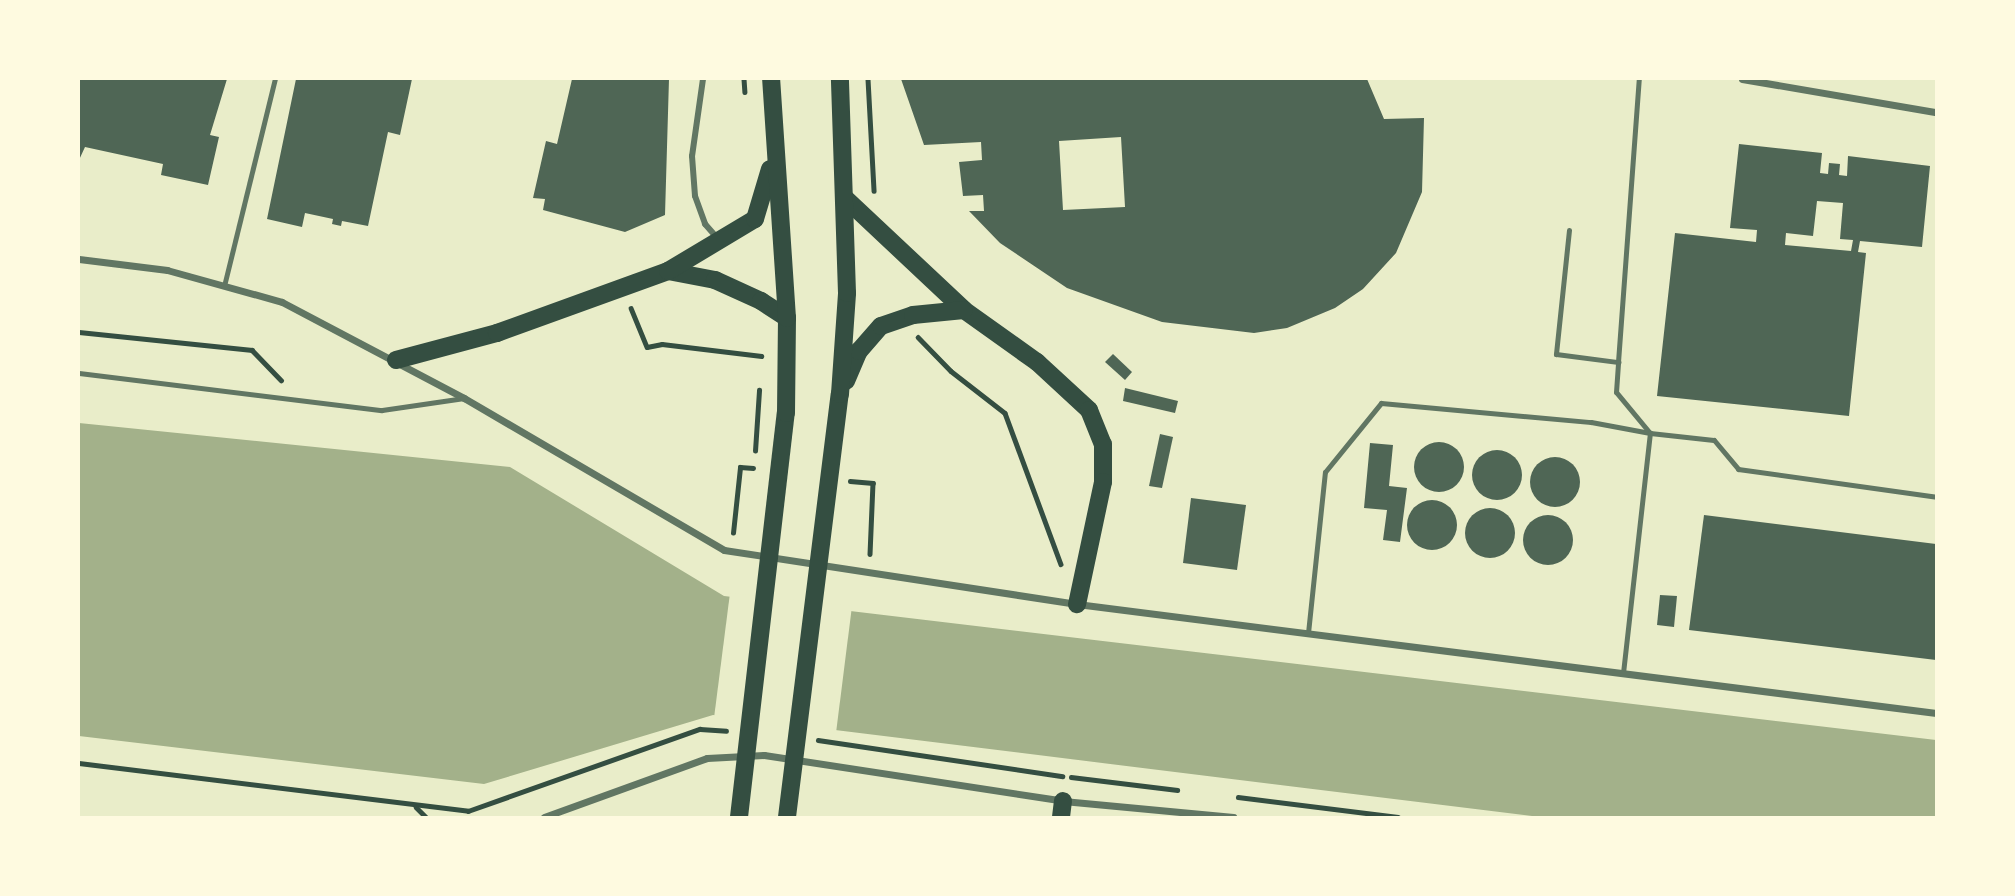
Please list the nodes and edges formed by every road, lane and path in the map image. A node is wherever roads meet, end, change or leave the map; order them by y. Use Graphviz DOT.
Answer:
graph roads {
  1 [pos="275,79"];
  2 [pos="704,79"];
  3 [pos="771,79"];
  4 [pos="840,79"];
  5 [pos="1639,79"];
  6 [pos="1742,79"];
  7 [pos="1936,111"];
  8 [pos="774,149"];
  9 [pos="846,199"];
  10 [pos="1569,230"];
  11 [pos="720,241"];
  12 [pos="79,259"];
  13 [pos="668,271"];
  14 [pos="224,286"];
  15 [pos="623,288"];
  16 [pos="964,310"];
  17 [pos="908,317"];
  18 [pos="787,318"];
  19 [pos="79,332"];
  20 [pos="761,349"];
  21 [pos="761,356"];
  22 [pos="396,360"];
  23 [pos="1618,362"];
  24 [pos="760,367"];
  25 [pos="79,373"];
  26 [pos="760,379"];
  27 [pos="840,394"];
  28 [pos="464,398"];
  29 [pos="296,399"];
  30 [pos="1650,433"];
  31 [pos="753,468"];
  32 [pos="752,480"];
  33 [pos="873,483"];
  34 [pos="1936,497"];
  35 [pos="736,519"];
  36 [pos="870,542"];
  37 [pos="1077,604"];
  38 [pos="1308,633"];
  39 [pos="1623,673"];
  40 [pos="1936,712"];
  41 [pos="700,729"];
  42 [pos="840,743"];
  43 [pos="79,763"];
  44 [pos="1066,776"];
  45 [pos="416,806"];
  46 [pos="1062,809"];
  47 [pos="426,817"];
  48 [pos="544,817"];
  49 [pos="739,817"];
  50 [pos="787,817"];
  51 [pos="1233,817"];
  1 -- 14 [label="lane"];
  2 -- 11 [label="street"];
  3 -- 8 [label="main road"];
  4 -- 9 [label="main road"];
  5 -- 23 [label="lane"];
  6 -- 7 [label="street"];
  8 -- 11 [label="main road"];
  8 -- 18 [label="main road"];
  9 -- 16 [label="main road"];
  9 -- 27 [label="main road"];
  10 -- 23 [label="lane"];
  11 -- 13 [label="main road"];
  12 -- 14 [label="street"];
  13 -- 15 [label="main road"];
  13 -- 18 [label="main road"];
  14 -- 22 [label="street"];
  15 -- 21 [label="path"];
  15 -- 22 [label="main road"];
  16 -- 17 [label="main road"];
  16 -- 37 [label="main road"];
  17 -- 27 [label="main road"];
  17 -- 37 [label="path"];
  18 -- 49 [label="main road"];
  19 -- 29 [label="path"];
  20 -- 21 [label="path"];
  21 -- 24 [label="path"];
  22 -- 28 [label="street"];
  23 -- 30 [label="lane"];
  25 -- 29 [label="lane"];
  26 -- 31 [label="path"];
  27 -- 50 [label="main road"];
  28 -- 29 [label="lane"];
  28 -- 37 [label="street"];
  30 -- 34 [label="lane"];
  30 -- 38 [label="lane"];
  30 -- 39 [label="lane"];
  31 -- 32 [label="path"];
  31 -- 35 [label="path"];
  33 -- 36 [label="path"];
  37 -- 38 [label="street"];
  38 -- 39 [label="street"];
  39 -- 40 [label="street"];
  41 -- 45 [label="path"];
  42 -- 44 [label="path"];
  43 -- 45 [label="path"];
  45 -- 47 [label="path"];
  46 -- 48 [label="street"];
  46 -- 51 [label="street"];
}
